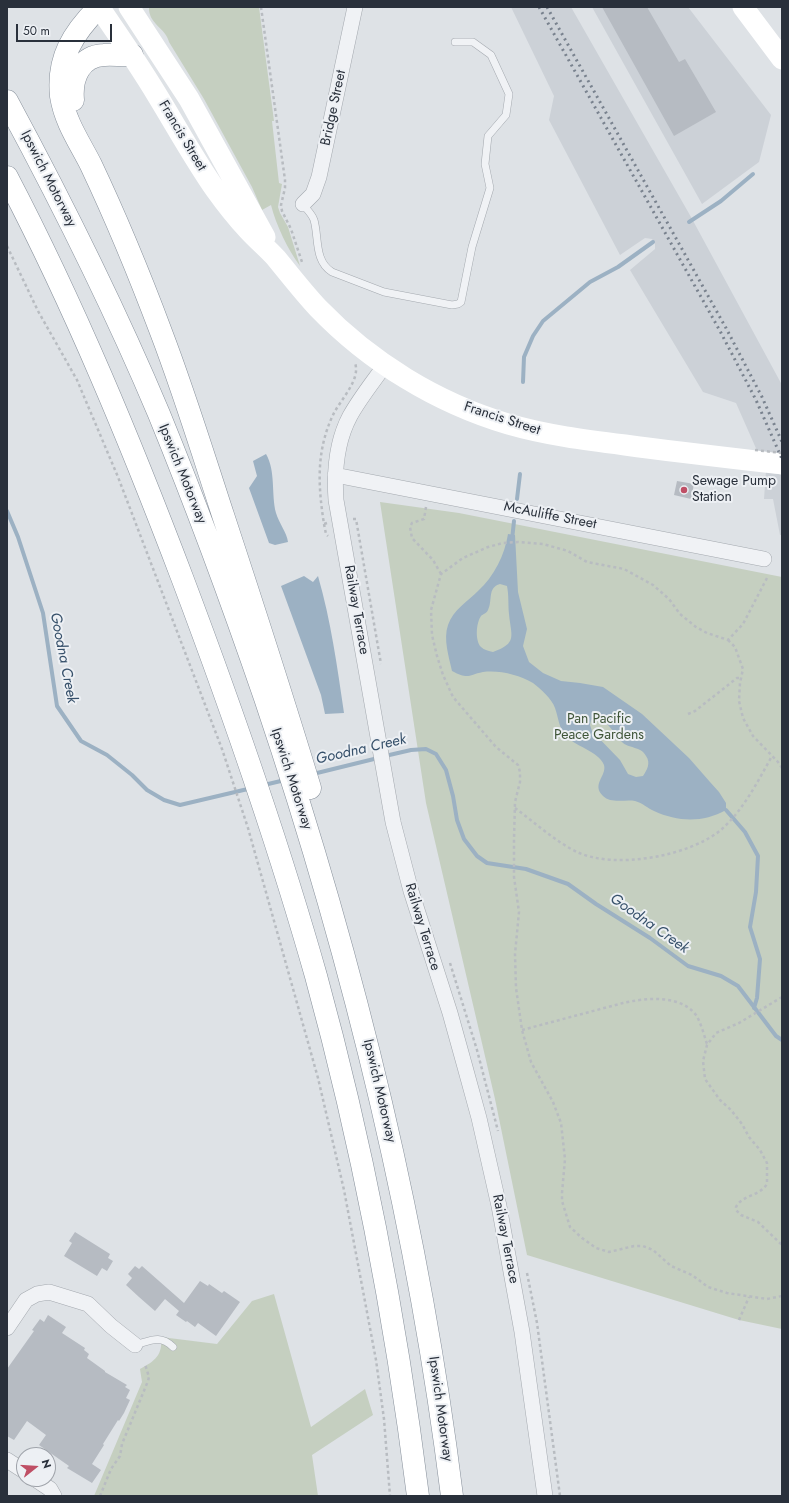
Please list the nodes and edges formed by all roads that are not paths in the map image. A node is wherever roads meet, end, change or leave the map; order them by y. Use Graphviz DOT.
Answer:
graph roads {
  1 [pos="99,7"];
  2 [pos="355,7"];
  3 [pos="743,7"];
  4 [pos="135,10"];
  5 [pos="455,42"];
  6 [pos="132,55"];
  7 [pos="782,59"];
  8 [pos="7,101"];
  9 [pos="90,164"];
  10 [pos="7,177"];
  11 [pos="303,204"];
  12 [pos="275,257"];
  13 [pos="385,365"];
  14 [pos="782,464"];
  15 [pos="335,475"];
  16 [pos="764,559"];
  17 [pos="286,736"];
  18 [pos="7,1328"];
  19 [pos="135,1345"];
  20 [pos="173,1347"];
  21 [pos="7,1460"];
  22 [pos="16,1466"];
  23 [pos="47,1487"];
  24 [pos="54,1496"];
  25 [pos="418,1496"];
  26 [pos="452,1496"];
  27 [pos="545,1496"];
  1 -- 6 [label="main road, Francis Street"];
  1 -- 9 [label="highway"];
  2 -- 11 [label="street, Bridge Street"];
  3 -- 7 [label="main road"];
  4 -- 12 [label="main road, Francis Street"];
  5 -- 11 [label="lane"];
  6 -- 9 [label="highway"];
  6 -- 12 [label="main road, Francis Street"];
  8 -- 17 [label="highway, Ipswich Motorway"];
  9 -- 17 [label="highway"];
  10 -- 25 [label="highway"];
  12 -- 13 [label="main road, Francis Street"];
  13 -- 14 [label="main road, Francis Street"];
  13 -- 15 [label="street, Railway Terrace"];
  15 -- 16 [label="street, McAuliffe Street"];
  15 -- 27 [label="street, Railway Terrace"];
  17 -- 26 [label="highway, Ipswich Motorway"];
  18 -- 19 [label="street"];
  19 -- 20 [label="lane"];
  21 -- 22 [label="street"];
  23 -- 24 [label="street"];
}
